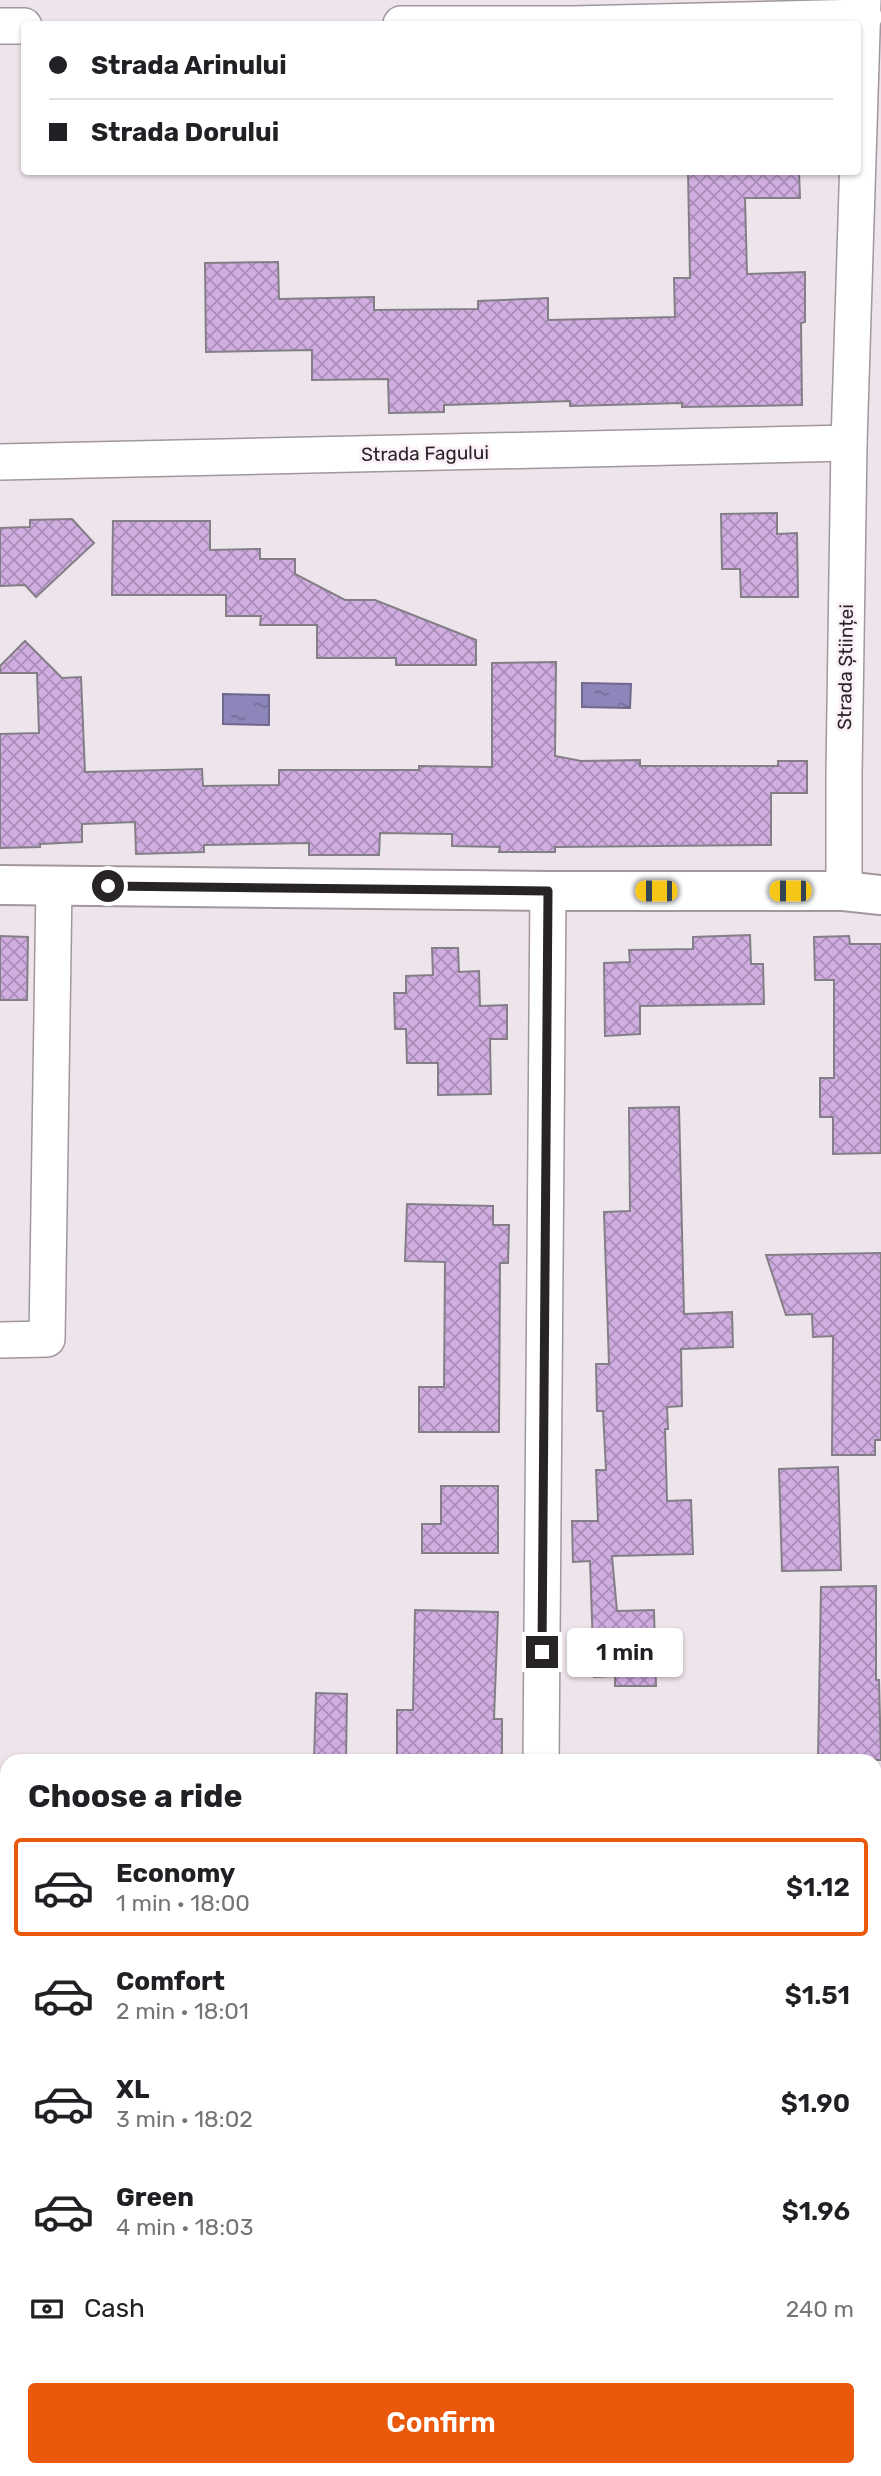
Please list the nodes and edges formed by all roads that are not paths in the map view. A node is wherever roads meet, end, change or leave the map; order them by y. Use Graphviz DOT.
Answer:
graph roads {
  1 [pos="864,9"];
  2 [pos="642,21"];
  3 [pos="0,26"];
  4 [pos="21,26"];
  5 [pos="861,96"];
  6 [pos="858,175"];
  7 [pos="849,443"];
  8 [pos="0,462"];
  9 [pos="0,885"];
  10 [pos="54,885"];
  11 [pos="548,891"];
  12 [pos="862,893"];
  13 [pos="0,1340"];
  14 [pos="541,1754"];
  1 -- 2 [label="street"];
  1 -- 5 [label="street, Strada Științei"];
  3 -- 4 [label="street"];
  6 -- 7 [label="street, Strada Științei"];
  7 -- 8 [label="street, Strada Fagului"];
  7 -- 12 [label="street, Strada Științei"];
  9 -- 10 [label="street"];
  10 -- 11 [label="street"];
  10 -- 13 [label="street"];
  11 -- 12 [label="street"];
  11 -- 14 [label="street"];
}
